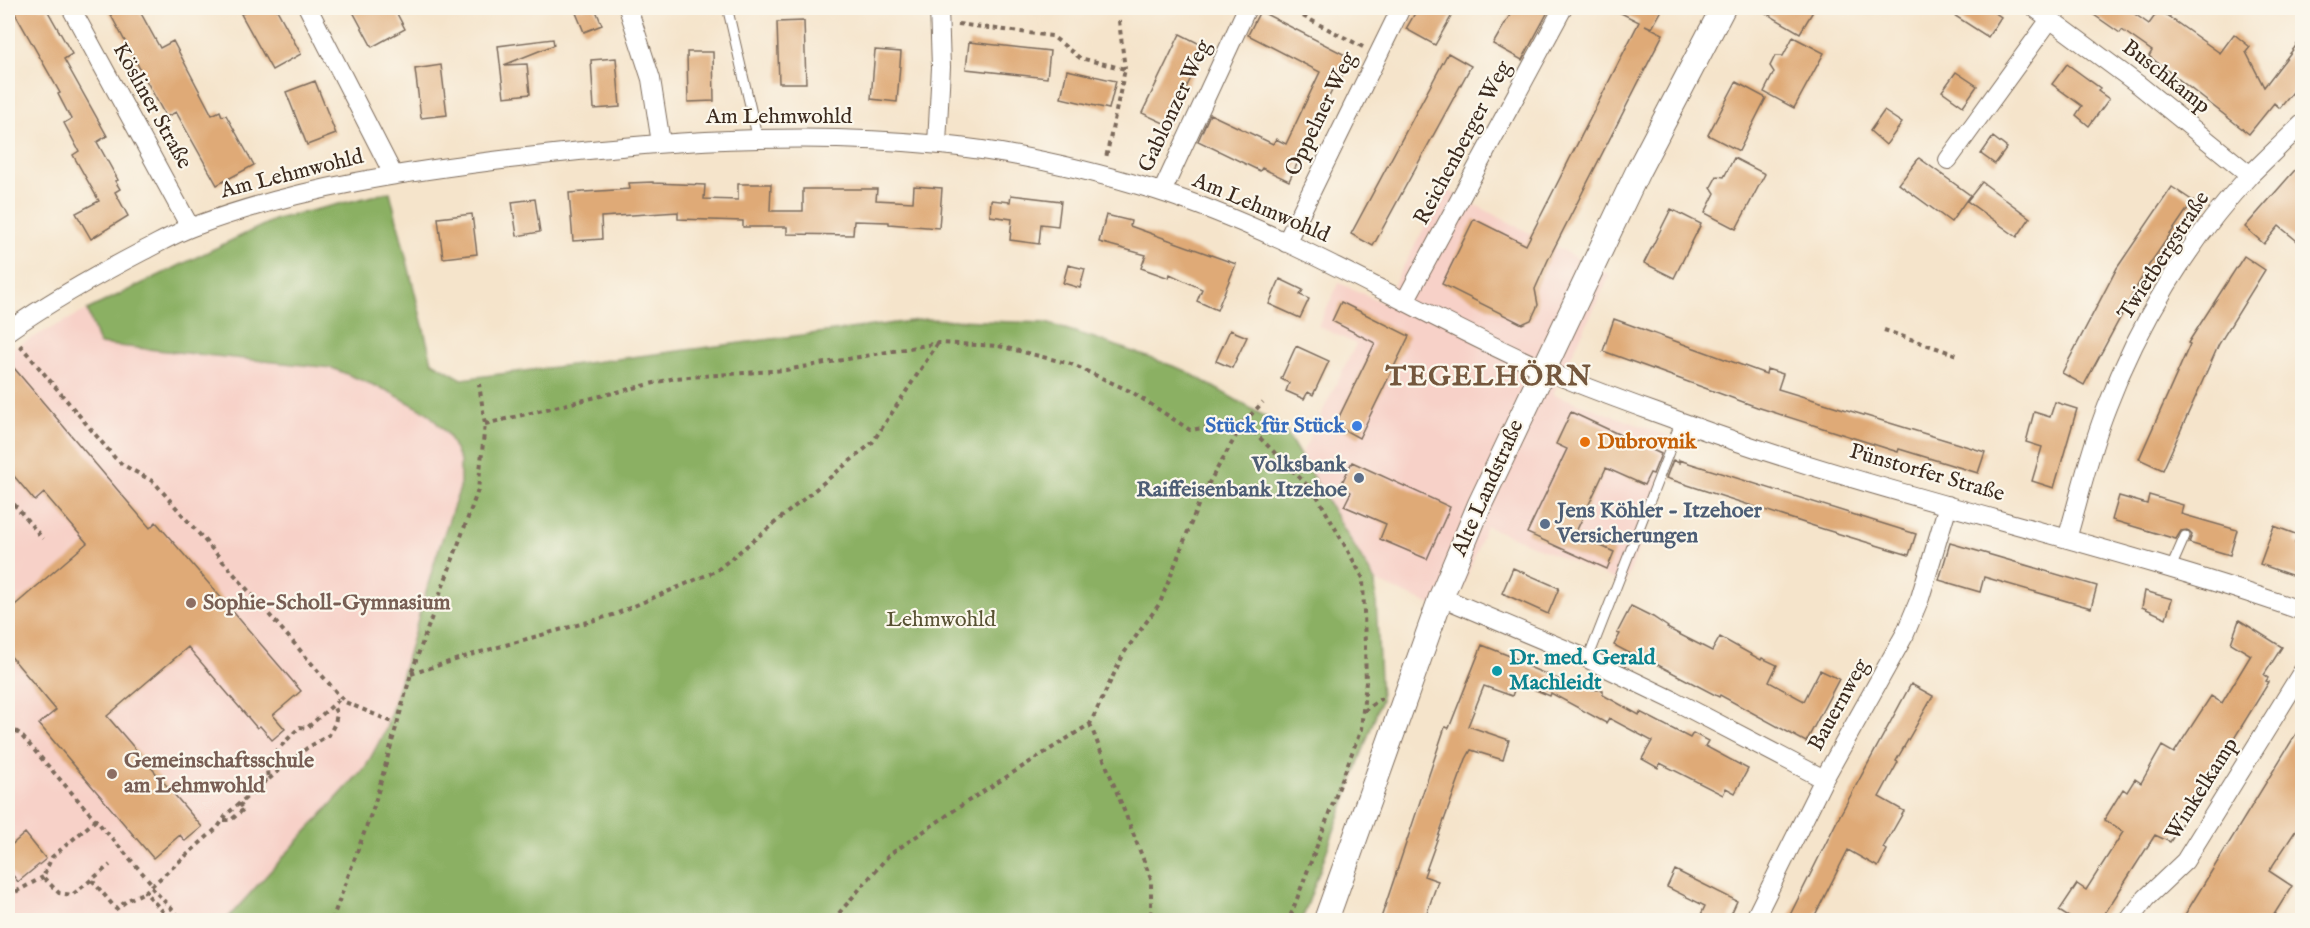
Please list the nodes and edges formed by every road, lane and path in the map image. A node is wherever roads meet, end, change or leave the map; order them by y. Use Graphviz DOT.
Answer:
graph roads {
  1 [pos="71,8"];
  2 [pos="308,8"];
  3 [pos="628,8"];
  4 [pos="729,8"];
  5 [pos="1247,8"];
  6 [pos="1287,8"];
  7 [pos="1401,8"];
  8 [pos="1563,8"];
  9 [pos="1723,8"];
  10 [pos="2044,12"];
  11 [pos="939,15"];
  12 [pos="1119,21"];
  13 [pos="1377,54"];
  14 [pos="1125,69"];
  15 [pos="2301,128"];
  16 [pos="758,141"];
  17 [pos="661,143"];
  18 [pos="937,144"];
  19 [pos="1948,160"];
  20 [pos="393,174"];
  21 [pos="1102,175"];
  22 [pos="2250,175"];
  23 [pos="1161,192"];
  24 [pos="190,227"];
  25 [pos="1286,243"];
  26 [pos="1405,301"];
  27 [pos="1884,330"];
  28 [pos="8,331"];
  29 [pos="938,343"];
  30 [pos="1957,355"];
  31 [pos="1542,369"];
  32 [pos="479,384"];
  33 [pos="1263,402"];
  34 [pos="1681,421"];
  35 [pos="1244,422"];
  36 [pos="485,424"];
  37 [pos="8,497"];
  38 [pos="1948,505"];
  39 [pos="2185,536"];
  40 [pos="2067,538"];
  41 [pos="43,539"];
  42 [pos="2171,568"];
  43 [pos="1441,597"];
  44 [pos="2302,611"];
  45 [pos="1588,659"];
  46 [pos="2302,672"];
  47 [pos="411,674"];
  48 [pos="342,697"];
  49 [pos="333,706"];
  50 [pos="397,724"];
  51 [pos="1090,724"];
  52 [pos="8,726"];
  53 [pos="268,779"];
  54 [pos="1824,779"];
  55 [pos="239,803"];
  56 [pos="96,820"];
  57 [pos="224,820"];
  58 [pos="110,865"];
  59 [pos="43,877"];
  60 [pos="92,880"];
  61 [pos="152,886"];
  62 [pos="145,892"];
  63 [pos="8,896"];
  64 [pos="181,920"];
  65 [pos="332,921"];
  66 [pos="833,921"];
  67 [pos="1151,921"];
  68 [pos="1289,921"];
  69 [pos="1326,921"];
  70 [pos="1754,921"];
  71 [pos="2129,921"];
  1 -- 24 [label="street, Kösliner Straße"];
  2 -- 20 [label="street"];
  3 -- 17 [label="street"];
  4 -- 16 [label="lane"];
  5 -- 23 [label="street, Gablonzer Weg"];
  6 -- 13 [label="path"];
  7 -- 13 [label="street, Oppelner Weg"];
  8 -- 26 [label="street, Reichenberger Weg"];
  9 -- 31 [label="street, Alte Landstraße"];
  10 -- 19 [label="street, Buschkamp"];
  10 -- 22 [label="street, Buschkamp"];
  11 -- 14 [label="path"];
  11 -- 18 [label="street"];
  12 -- 14 [label="path"];
  13 -- 25 [label="street, Oppelner Weg"];
  14 -- 21 [label="path"];
  15 -- 22 [label="street, Twietbergstraße"];
  16 -- 17 [label="street, Am Lehmwohld"];
  16 -- 18 [label="street, Am Lehmwohld"];
  17 -- 20 [label="street, Am Lehmwohld"];
  18 -- 21 [label="street, Am Lehmwohld"];
  20 -- 24 [label="street, Am Lehmwohld"];
  21 -- 23 [label="street, Am Lehmwohld"];
  22 -- 40 [label="street, Twietbergstraße"];
  23 -- 25 [label="street, Am Lehmwohld"];
  24 -- 28 [label="street, Am Lehmwohld"];
  25 -- 26 [label="street, Am Lehmwohld"];
  26 -- 31 [label="street, Am Lehmwohld"];
  27 -- 30 [label="path"];
  28 -- 48 [label="path"];
  29 -- 35 [label="path"];
  29 -- 36 [label="path"];
  29 -- 47 [label="path"];
  31 -- 34 [label="street, Pünstorfer Straße"];
  31 -- 43 [label="street, Alte Landstraße"];
  32 -- 36 [label="path"];
  33 -- 35 [label="path"];
  34 -- 38 [label="street, Pünstorfer Straße"];
  34 -- 45 [label="lane"];
  35 -- 51 [label="path"];
  35 -- 68 [label="path"];
  36 -- 47 [label="path"];
  37 -- 41 [label="path"];
  38 -- 40 [label="street, Pünstorfer Straße"];
  38 -- 54 [label="street, Bauernweg"];
  39 -- 42 [label="lane"];
  40 -- 42 [label="street, Pünstorfer Straße"];
  42 -- 44 [label="street, Pünstorfer Straße"];
  43 -- 45 [label="street"];
  43 -- 69 [label="street, Alte Landstraße"];
  45 -- 54 [label="street"];
  46 -- 71 [label="street, Winkelkamp"];
  47 -- 50 [label="path"];
  48 -- 49 [label="path"];
  48 -- 50 [label="path"];
  49 -- 53 [label="path"];
  49 -- 53 [label="path"];
  50 -- 65 [label="path"];
  51 -- 66 [label="path"];
  51 -- 67 [label="path"];
  52 -- 56 [label="path"];
  53 -- 55 [label="path"];
  54 -- 70 [label="street, Bauernweg"];
  55 -- 57 [label="path"];
  55 -- 57 [label="path"];
  56 -- 59 [label="path"];
  56 -- 61 [label="path"];
  57 -- 61 [label="path"];
  58 -- 60 [label="path"];
  59 -- 60 [label="path"];
  59 -- 63 [label="path"];
  60 -- 62 [label="path"];
  61 -- 62 [label="path"];
  61 -- 64 [label="path"];
  62 -- 64 [label="path"];
}
